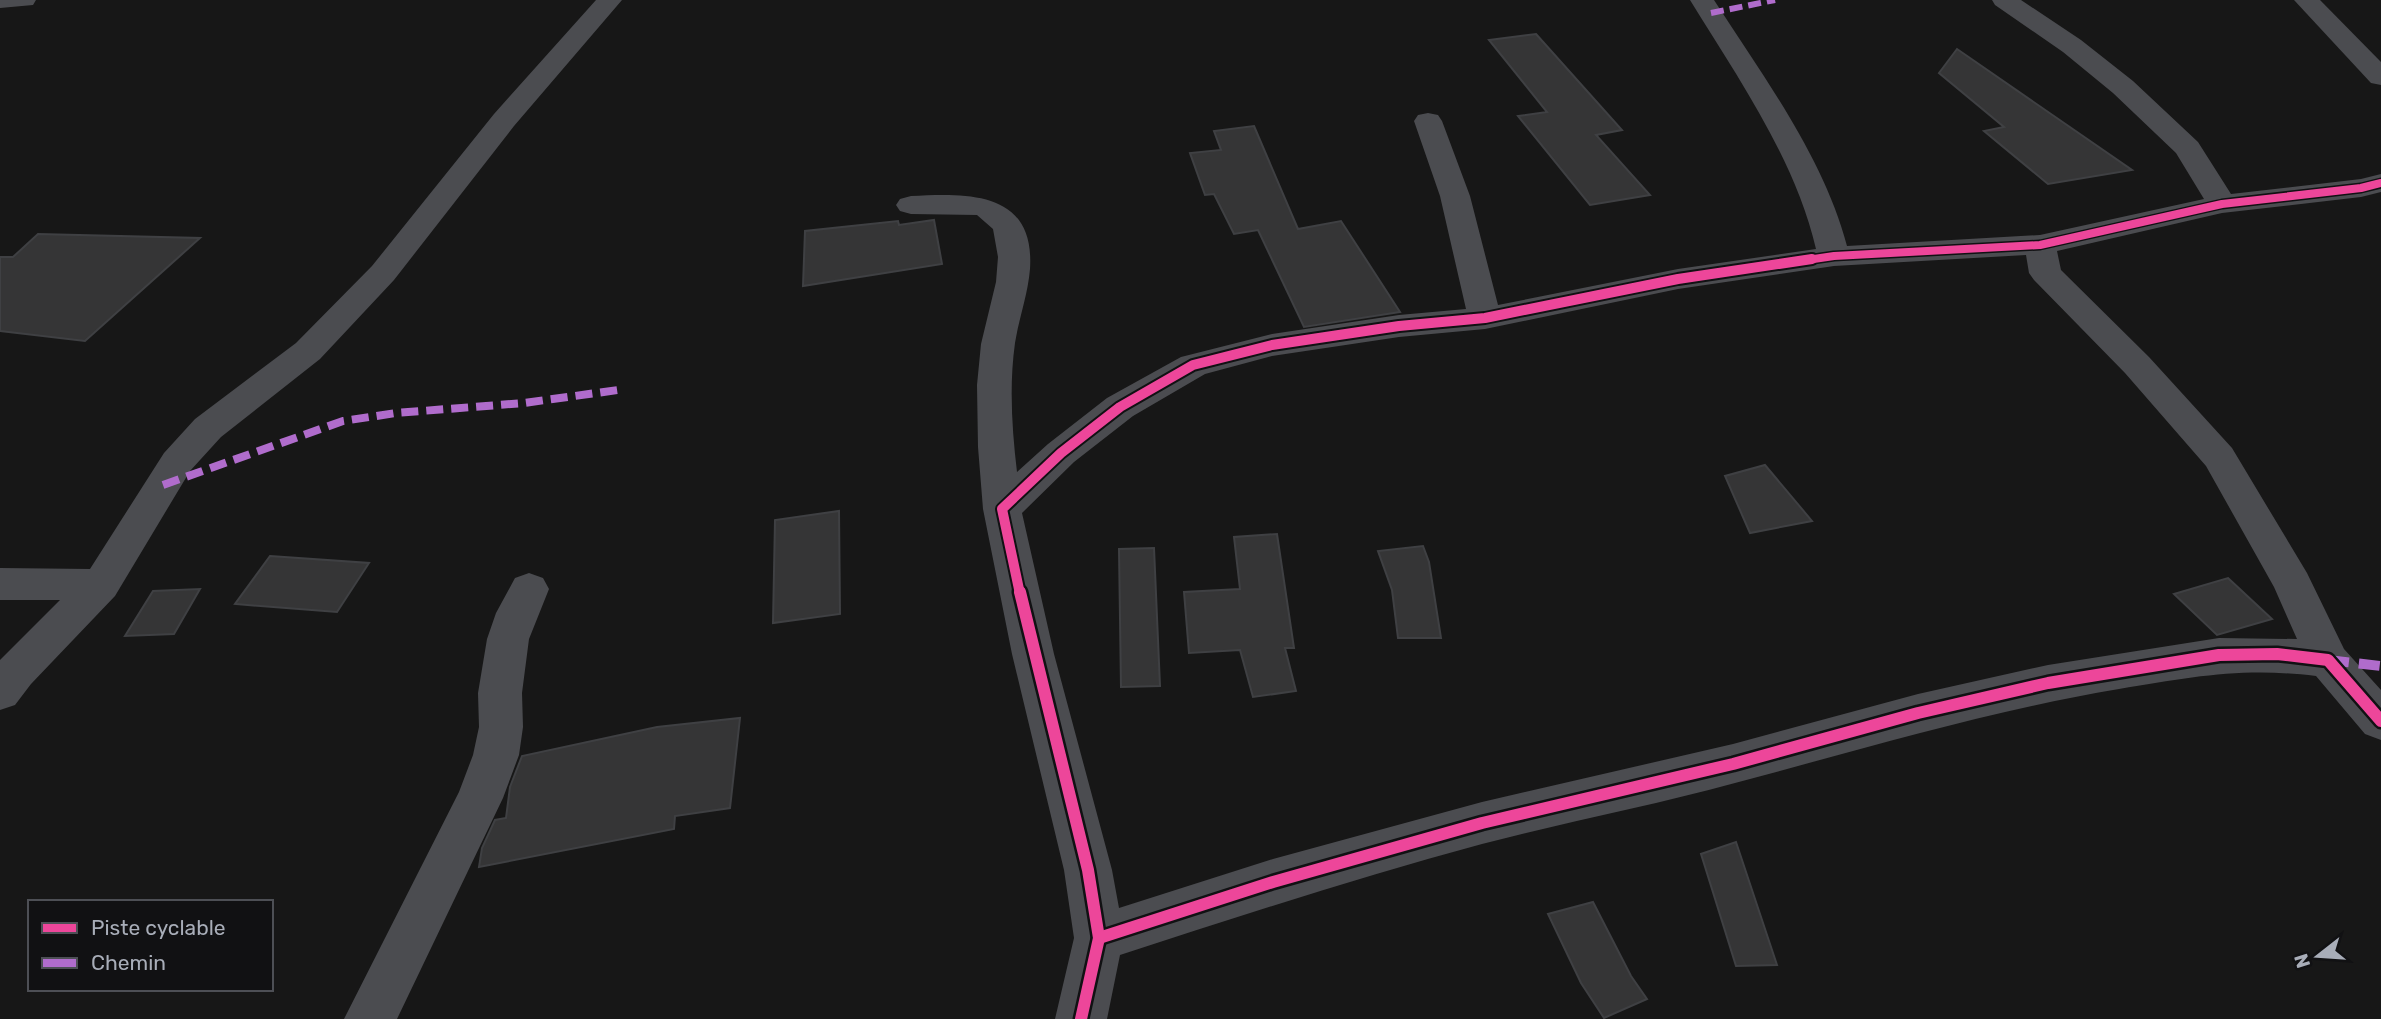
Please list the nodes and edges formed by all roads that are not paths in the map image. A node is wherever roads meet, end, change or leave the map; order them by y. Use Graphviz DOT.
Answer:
graph roads {
  1 [pos="24,0"];
  2 [pos="610,0"];
  3 [pos="1702,0"];
  4 [pos="2004,0"];
  5 [pos="2306,0"];
  6 [pos="0,1"];
  7 [pos="2381,77"];
  8 [pos="1428,121"];
  9 [pos="2381,183"];
  10 [pos="2222,204"];
  11 [pos="911,205"];
  12 [pos="2040,245"];
  13 [pos="1834,256"];
  14 [pos="1485,318"];
  15 [pos="1002,509"];
  16 [pos="0,584"];
  17 [pos="101,585"];
  18 [pos="529,589"];
  19 [pos="2328,660"];
  20 [pos="0,692"];
  21 [pos="2381,721"];
  22 [pos="1100,938"];
  23 [pos="370,1019"];
  24 [pos="1081,1019"];
  1 -- 6 [label="street"];
  2 -- 17 [label="street"];
  3 -- 13 [label="street"];
  4 -- 10 [label="street"];
  5 -- 7 [label="street"];
  8 -- 14 [label="street"];
  9 -- 10 [label="street"];
  10 -- 12 [label="street"];
  11 -- 15 [label="street"];
  12 -- 13 [label="street"];
  12 -- 19 [label="street"];
  13 -- 14 [label="street"];
  14 -- 15 [label="street"];
  15 -- 22 [label="street"];
  16 -- 17 [label="street"];
  17 -- 20 [label="street"];
  18 -- 23 [label="street"];
  19 -- 21 [label="street"];
  19 -- 22 [label="street"];
  22 -- 24 [label="street"];
}
